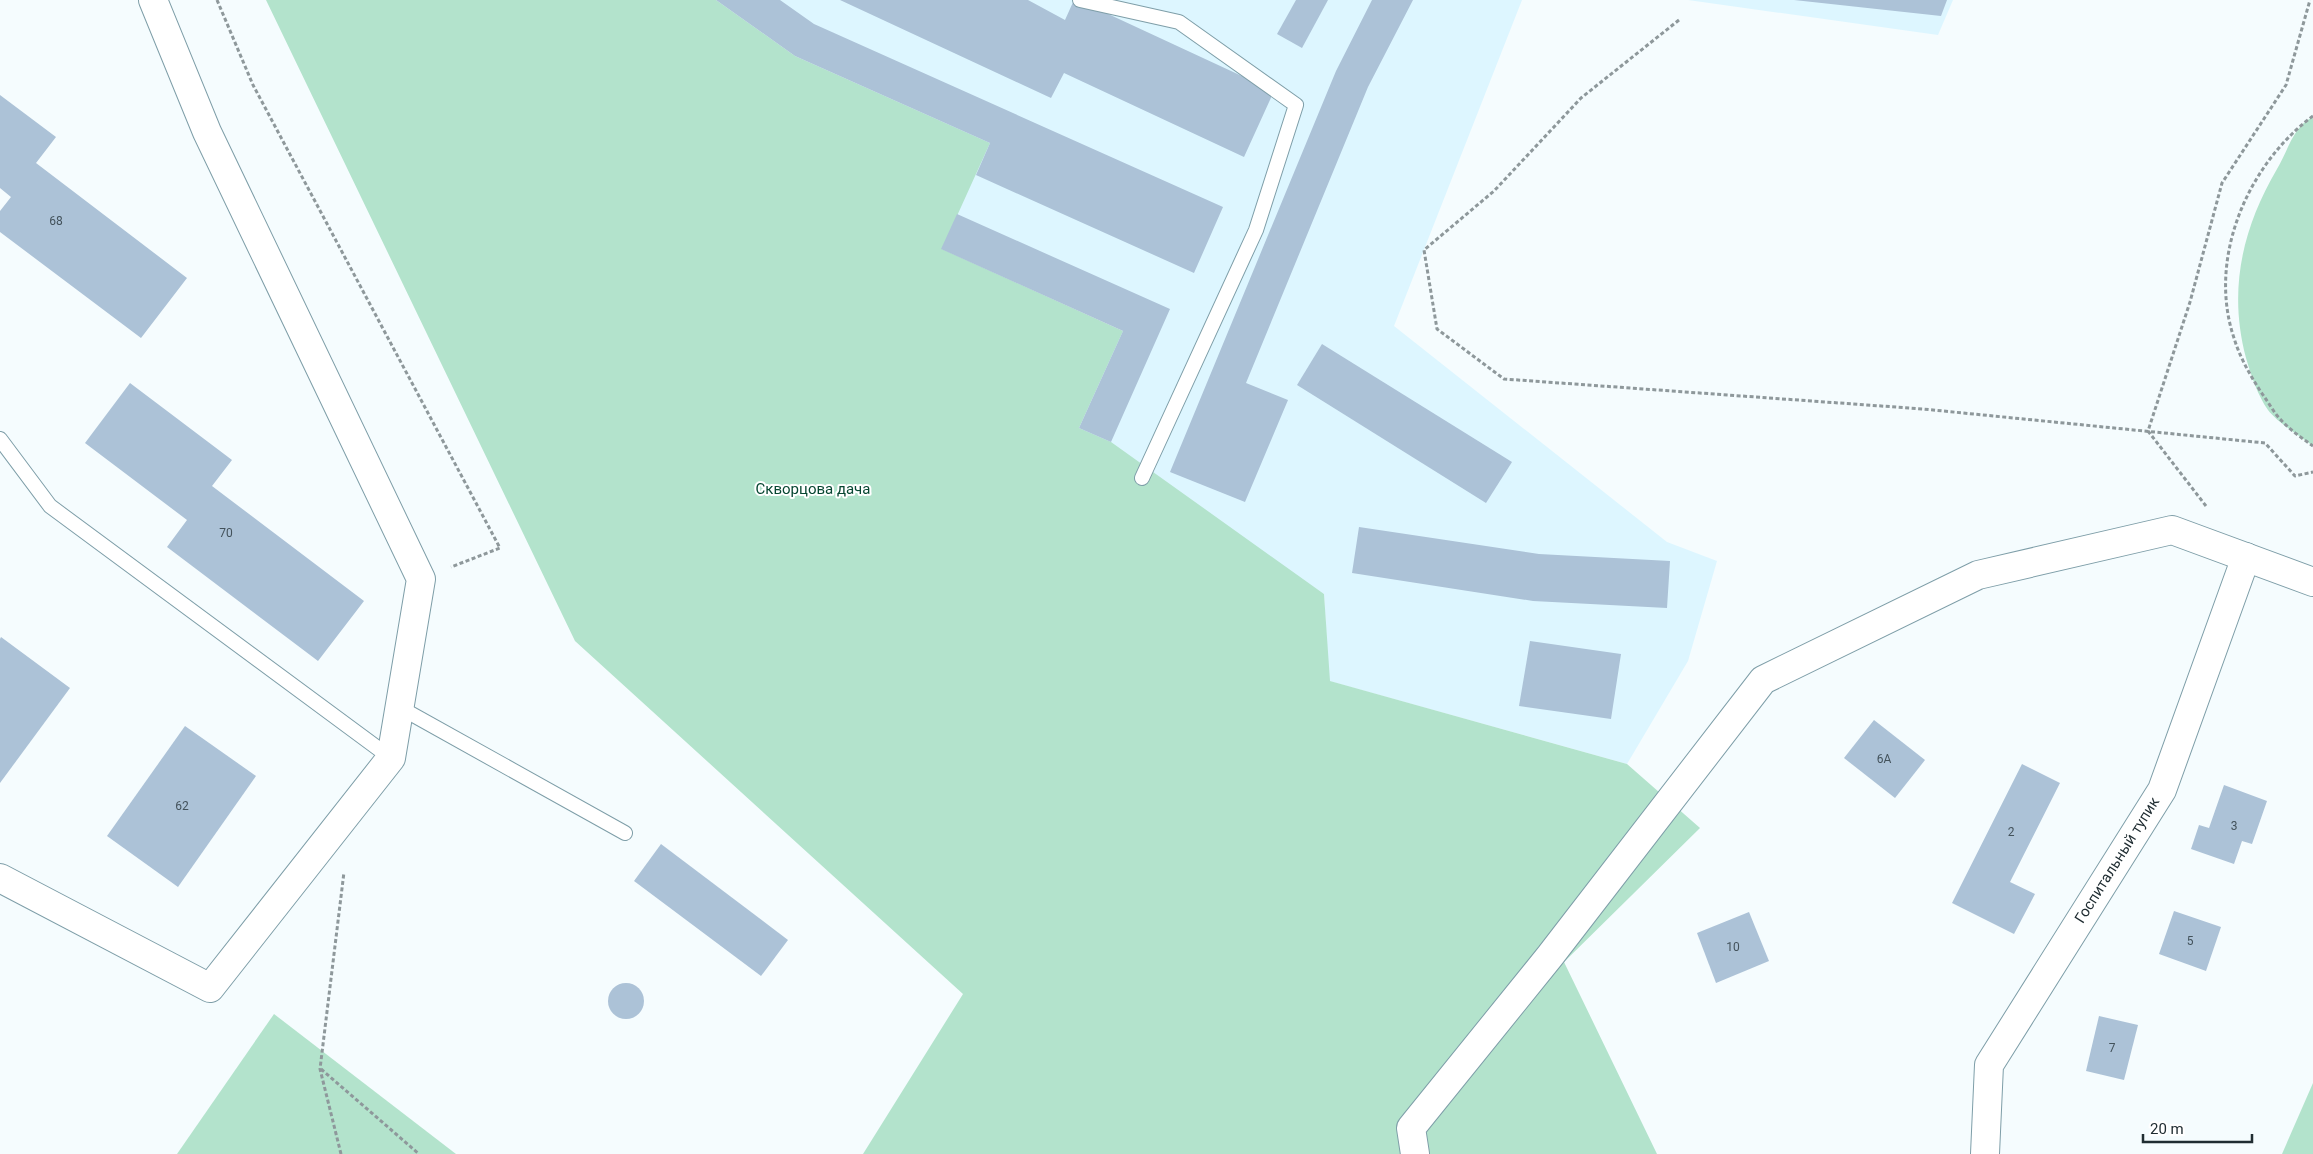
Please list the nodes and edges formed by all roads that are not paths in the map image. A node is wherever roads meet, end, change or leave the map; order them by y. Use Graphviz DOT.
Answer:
graph roads {
  1 [pos="153,0"];
  2 [pos="1080,0"];
  3 [pos="0,439"];
  4 [pos="1142,478"];
  5 [pos="2246,557"];
  6 [pos="2313,582"];
  7 [pos="399,707"];
  8 [pos="391,758"];
  9 [pos="626,833"];
  10 [pos="0,878"];
  11 [pos="1415,1154"];
  12 [pos="1985,1154"];
  1 -- 7 [label="street"];
  2 -- 4 [label="lane"];
  3 -- 8 [label="lane"];
  5 -- 6 [label="street"];
  5 -- 11 [label="street"];
  5 -- 12 [label="street, Госпитальный тупик"];
  7 -- 8 [label="street"];
  7 -- 9 [label="lane"];
  8 -- 10 [label="street"];
}
